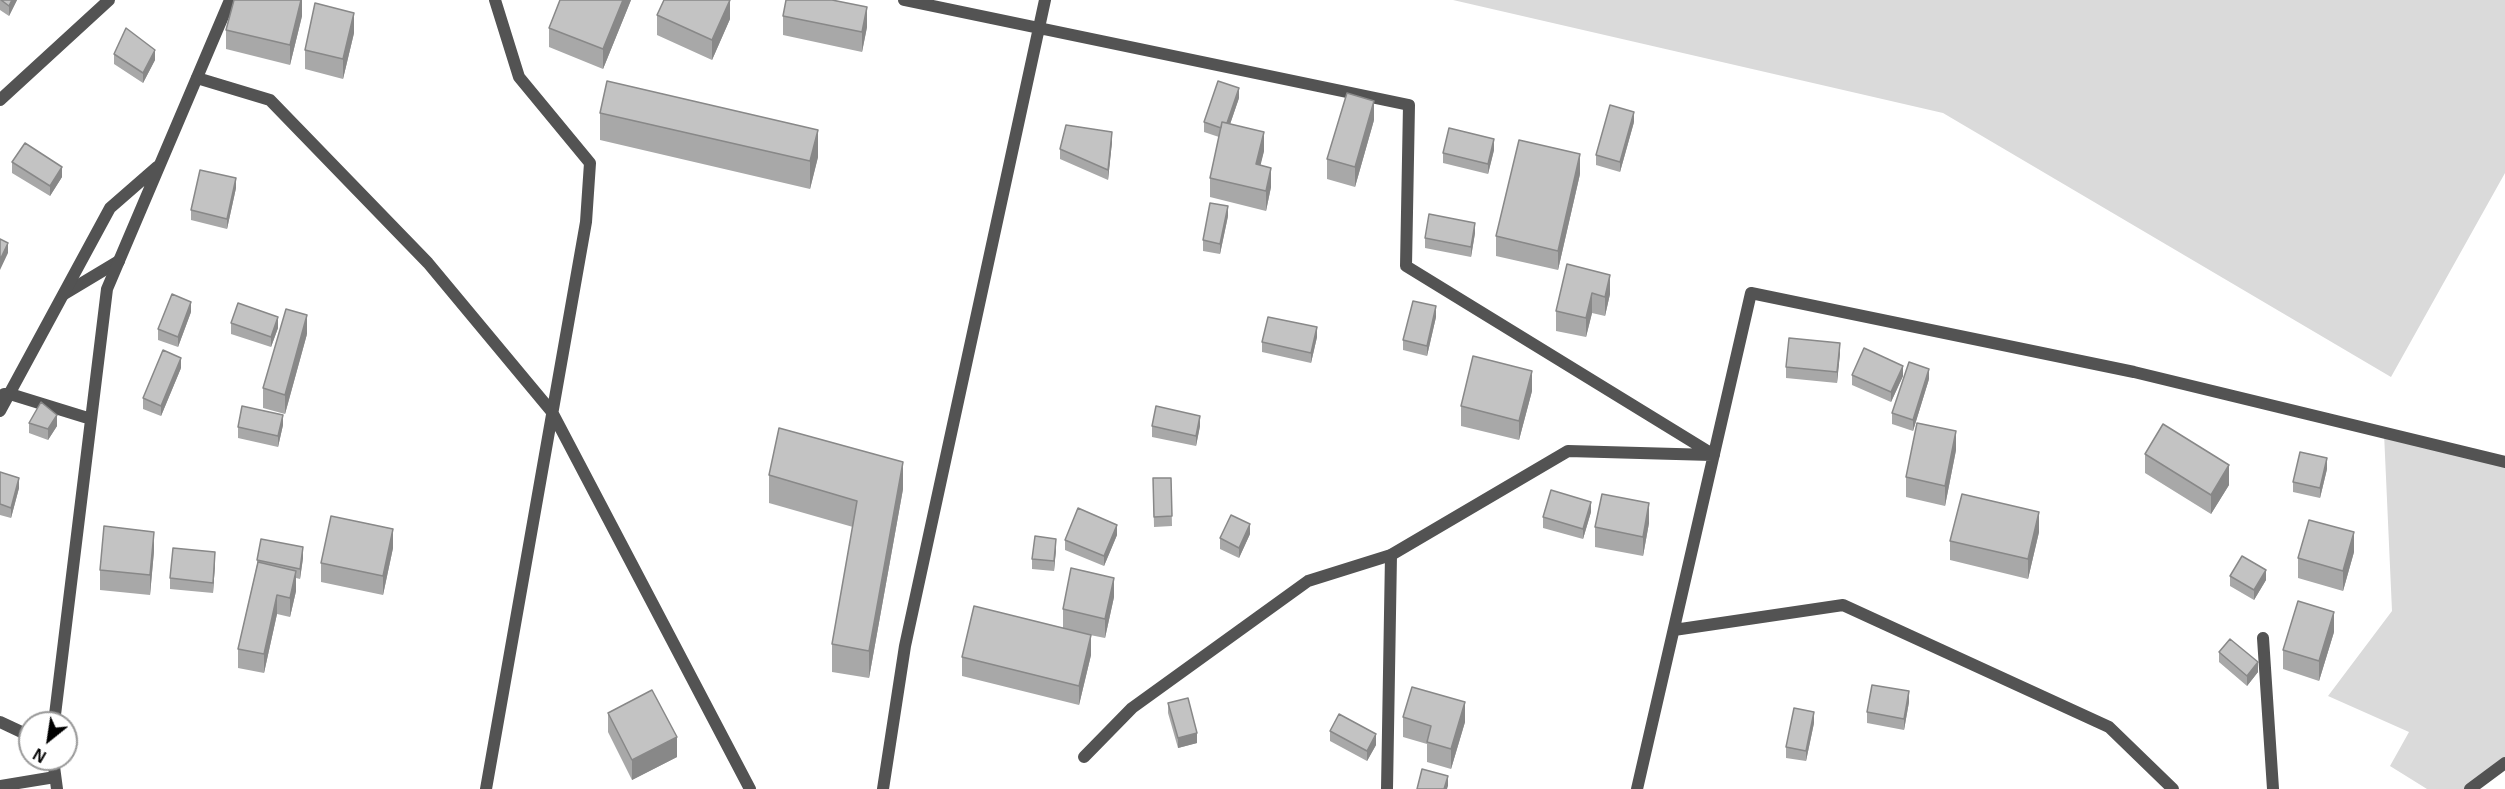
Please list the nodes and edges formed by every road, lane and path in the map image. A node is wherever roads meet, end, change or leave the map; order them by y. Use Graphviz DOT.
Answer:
graph roads {
  1 [pos="109,0"];
  2 [pos="230,0"];
  3 [pos="495,0"];
  4 [pos="904,0"];
  5 [pos="1045,0"];
  6 [pos="1038,28"];
  7 [pos="197,78"];
  8 [pos="0,100"];
  9 [pos="160,165"];
  10 [pos="119,261"];
  11 [pos="64,294"];
  12 [pos="5,394"];
  13 [pos="0,411"];
  14 [pos="552,412"];
  15 [pos="91,419"];
  16 [pos="1714,455"];
  17 [pos="2505,462"];
  18 [pos="1391,555"];
  19 [pos="1674,630"];
  20 [pos="2263,638"];
  21 [pos="55,711"];
  22 [pos="0,722"];
  23 [pos="18,730"];
  24 [pos="1084,757"];
  25 [pos="2505,763"];
  26 [pos="56,783"];
  27 [pos="0,786"];
  28 [pos="486,789"];
  29 [pos="750,789"];
  30 [pos="883,789"];
  31 [pos="1387,789"];
  32 [pos="1637,789"];
  33 [pos="2173,789"];
  34 [pos="2272,789"];
  35 [pos="2470,789"];
  1 -- 8 [label="street"];
  2 -- 7 [label="street"];
  3 -- 14 [label="street"];
  4 -- 6 [label="street"];
  5 -- 6 [label="street"];
  6 -- 16 [label="street"];
  6 -- 30 [label="street"];
  7 -- 9 [label="street"];
  7 -- 14 [label="street"];
  9 -- 10 [label="street"];
  9 -- 11 [label="street"];
  10 -- 11 [label="street"];
  10 -- 15 [label="street"];
  11 -- 12 [label="street"];
  12 -- 13 [label="street"];
  12 -- 15 [label="street"];
  14 -- 28 [label="street"];
  14 -- 29 [label="street"];
  15 -- 21 [label="street"];
  16 -- 17 [label="street"];
  16 -- 18 [label="street"];
  16 -- 19 [label="street"];
  18 -- 24 [label="street"];
  18 -- 31 [label="street"];
  19 -- 32 [label="street"];
  19 -- 33 [label="street"];
  20 -- 34 [label="street"];
  22 -- 23 [label="street"];
  25 -- 35 [label="street"];
  26 -- 27 [label="street"];
}
